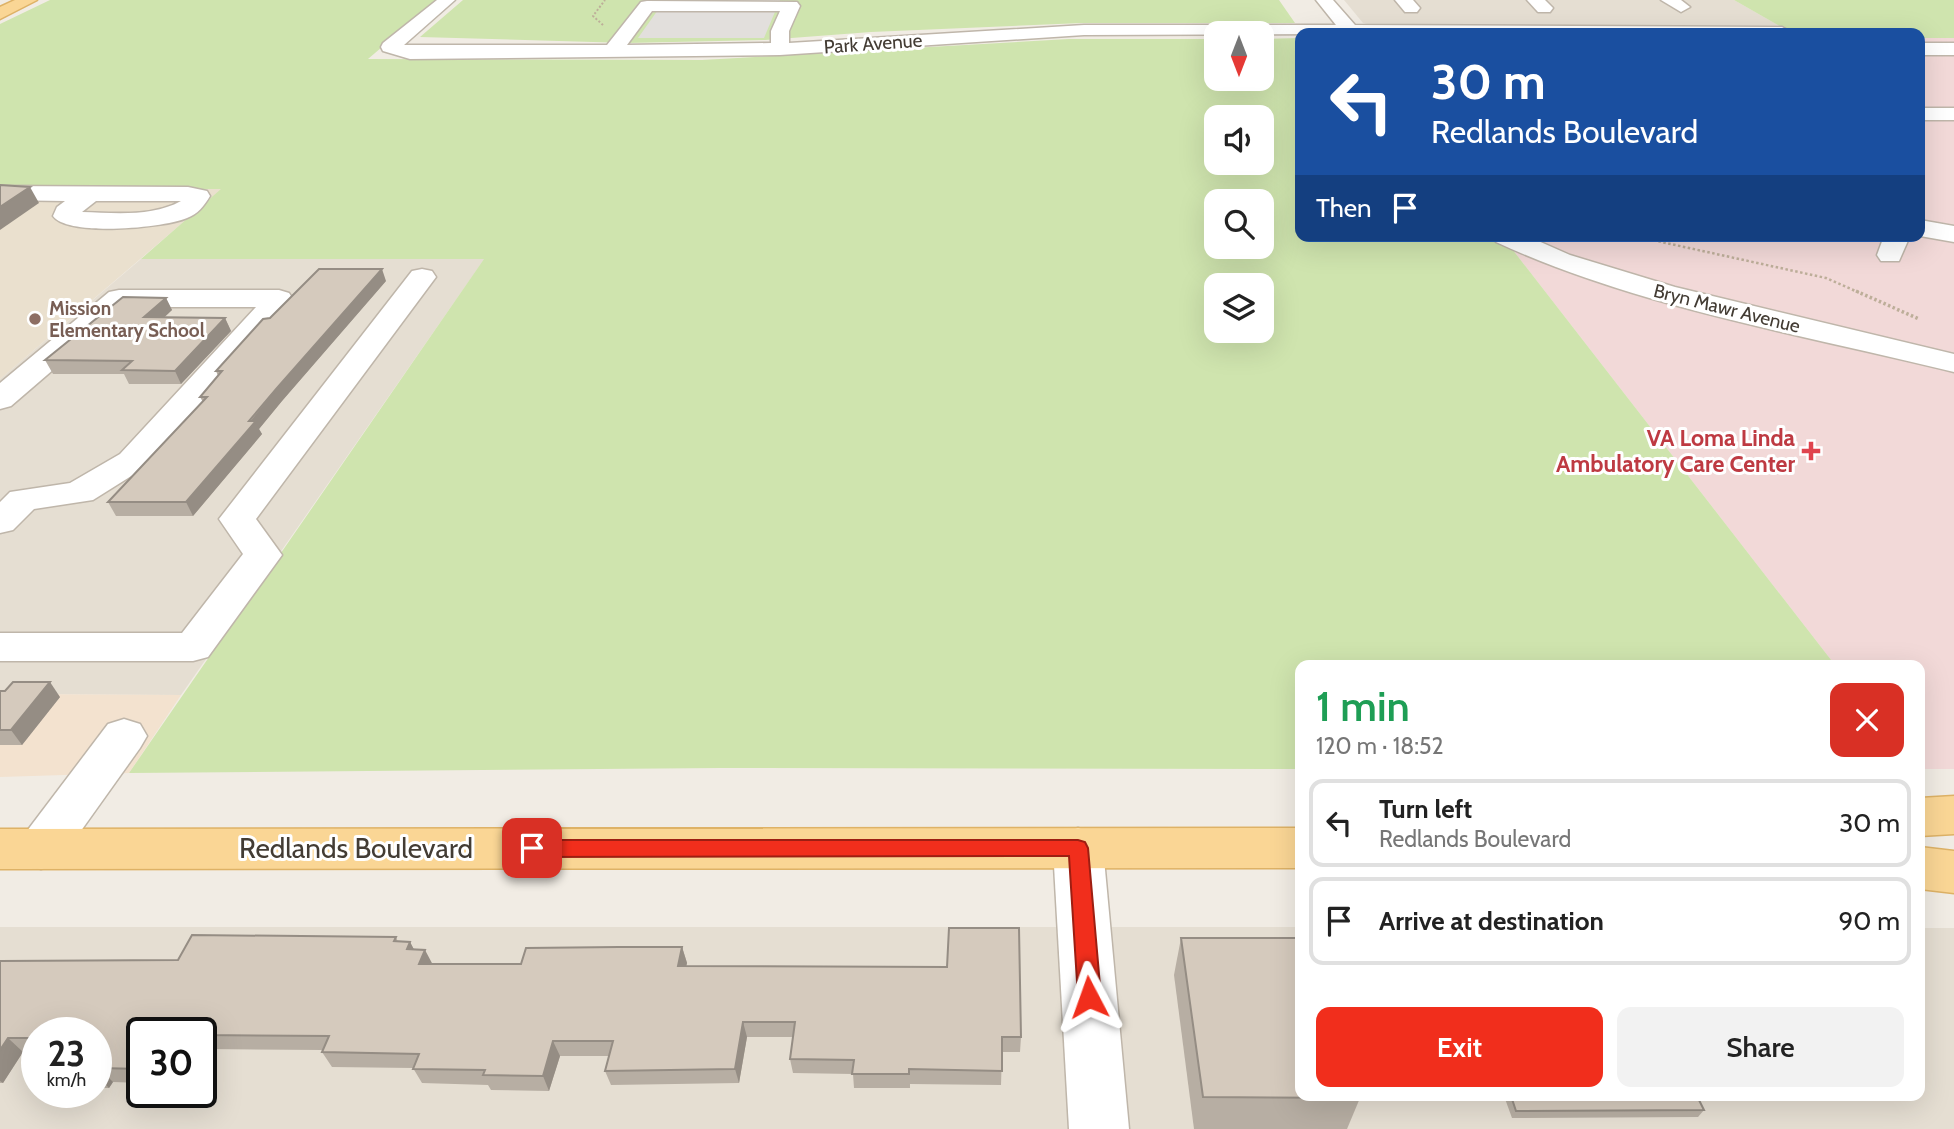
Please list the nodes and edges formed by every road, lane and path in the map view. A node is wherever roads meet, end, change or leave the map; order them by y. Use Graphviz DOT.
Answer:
graph roads {
  1 [pos="29,0"];
  2 [pos="447,0"];
  3 [pos="605,0"];
  4 [pos="1327,4"];
  5 [pos="1412,5"];
  6 [pos="1546,5"];
  7 [pos="1357,8"];
  8 [pos="1384,8"];
  9 [pos="1518,8"];
  10 [pos="1299,10"];
  11 [pos="0,14"];
  12 [pos="1636,14"];
  13 [pos="633,25"];
  14 [pos="607,28"];
  15 [pos="1311,28"];
  16 [pos="1348,28"];
  17 [pos="1658,28"];
  18 [pos="1295,32"];
  19 [pos="782,33"];
  20 [pos="1925,49"];
  21 [pos="1954,49"];
  22 [pos="612,52"];
  23 [pos="1925,114"];
  24 [pos="1954,114"];
  25 [pos="1954,128"];
  26 [pos="0,194"];
  27 [pos="90,194"];
  28 [pos="1925,229"];
  29 [pos="1954,234"];
  30 [pos="1518,242"];
  31 [pos="1574,242"];
  32 [pos="1661,242"];
  33 [pos="422,277"];
  34 [pos="1919,319"];
  35 [pos="1949,345"];
  36 [pos="0,399"];
  37 [pos="0,522"];
  38 [pos="0,647"];
  39 [pos="124,736"];
  40 [pos="1954,815"];
  41 [pos="1925,817"];
  42 [pos="1078,848"];
  43 [pos="1295,848"];
  44 [pos="20,849"];
  45 [pos="1925,869"];
  46 [pos="1954,872"];
  47 [pos="1099,1129"];
  1 -- 11 [label="main road"];
  2 -- 22 [label="street, Park Avenue"];
  3 -- 14 [label="path"];
  4 -- 7 [label="street"];
  4 -- 16 [label="street"];
  5 -- 8 [label="street"];
  6 -- 9 [label="street"];
  10 -- 15 [label="street"];
  12 -- 17 [label="street"];
  13 -- 19 [label="street"];
  13 -- 19 [label="street"];
  13 -- 22 [label="street"];
  18 -- 19 [label="street, Park Avenue"];
  19 -- 22 [label="street, Park Avenue"];
  20 -- 21 [label="street"];
  23 -- 24 [label="street"];
  23 -- 25 [label="street"];
  26 -- 27 [label="street"];
  28 -- 29 [label="street"];
  30 -- 35 [label="street, Bryn Mawr Avenue"];
  31 -- 35 [label="street, Bryn Mawr Avenue"];
  32 -- 34 [label="path"];
  33 -- 38 [label="street"];
  36 -- 37 [label="street"];
  39 -- 44 [label="street"];
  40 -- 41 [label="main road"];
  42 -- 43 [label="main road, Redlands Boulevard"];
  42 -- 44 [label="main road, Redlands Boulevard"];
  42 -- 47 [label="street"];
  45 -- 46 [label="main road"];
}
